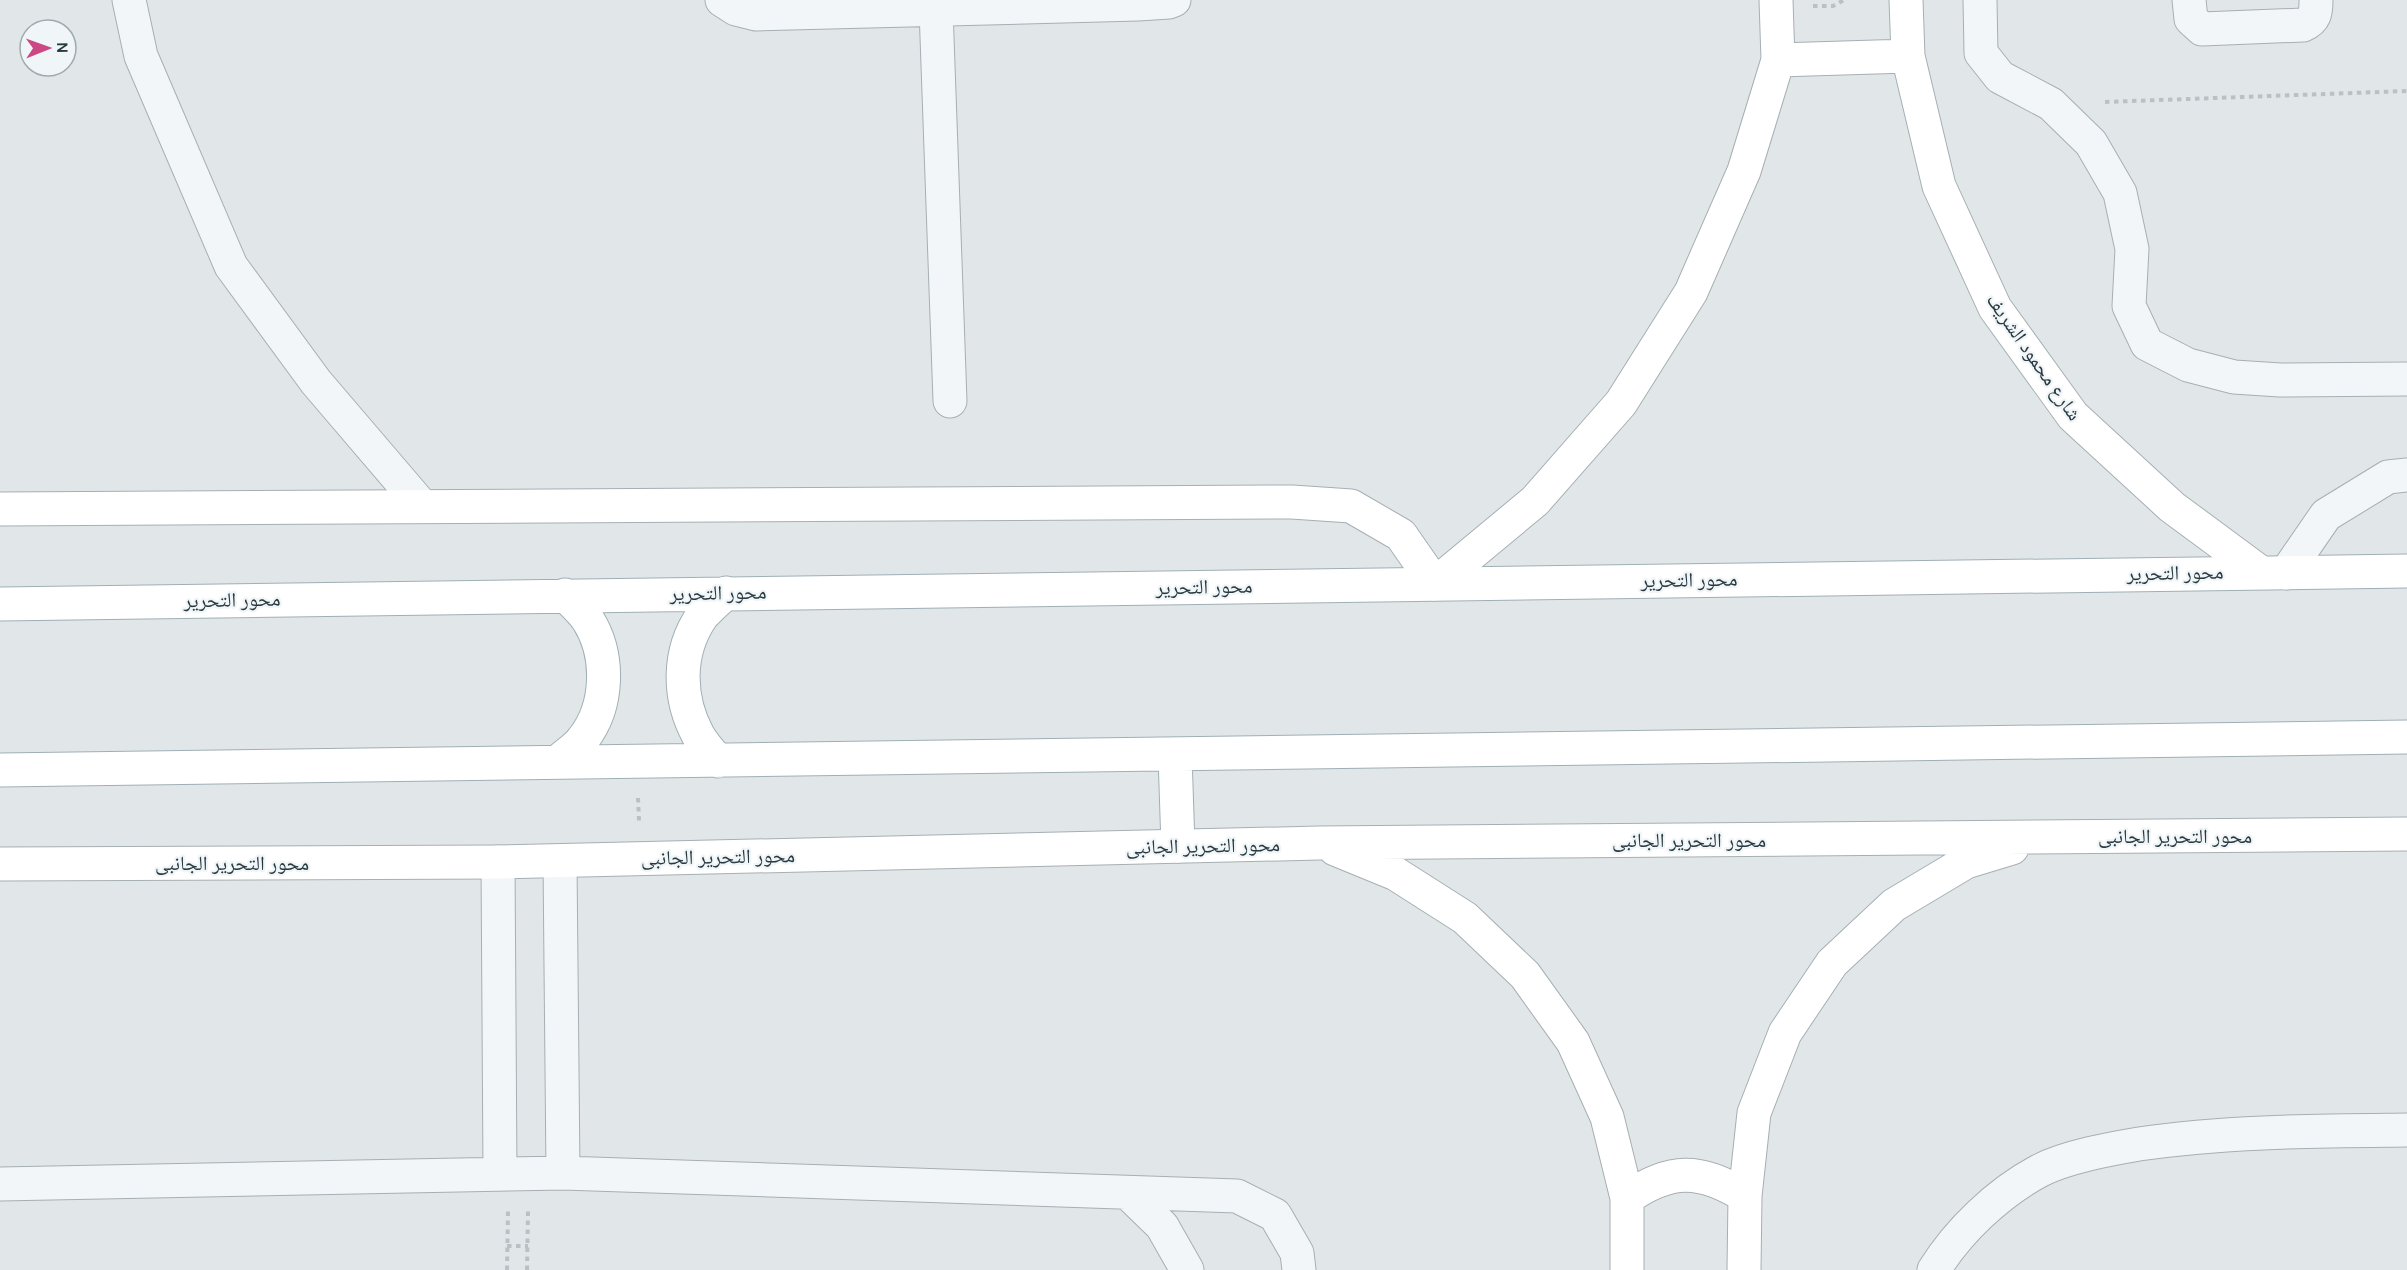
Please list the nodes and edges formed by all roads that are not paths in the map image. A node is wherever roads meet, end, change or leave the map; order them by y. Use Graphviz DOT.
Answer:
graph roads {
  1 [pos="129,0"];
  2 [pos="722,0"];
  3 [pos="1174,0"];
  4 [pos="1776,0"];
  5 [pos="1906,0"];
  6 [pos="1980,0"];
  7 [pos="2189,0"];
  8 [pos="2316,0"];
  9 [pos="936,9"];
  10 [pos="1908,56"];
  11 [pos="1778,60"];
  12 [pos="2407,379"];
  13 [pos="950,401"];
  14 [pos="2407,475"];
  15 [pos="422,507"];
  16 [pos="0,509"];
  17 [pos="2407,571"];
  18 [pos="2273,572"];
  19 [pos="1435,584"];
  20 [pos="726,593"];
  21 [pos="565,595"];
  22 [pos="0,604"];
  23 [pos="2407,737"];
  24 [pos="1175,755"];
  25 [pos="559,761"];
  26 [pos="718,761"];
  27 [pos="0,770"];
  28 [pos="2407,834"];
  29 [pos="2047,837"];
  30 [pos="1319,843"];
  31 [pos="1178,846"];
  32 [pos="560,861"];
  33 [pos="498,862"];
  34 [pos="0,864"];
  35 [pos="2407,1130"];
  36 [pos="563,1173"];
  37 [pos="513,1174"];
  38 [pos="0,1184"];
  39 [pos="1128,1193"];
  40 [pos="1745,1196"];
  41 [pos="1627,1198"];
  42 [pos="1187,1270"];
  43 [pos="1299,1270"];
  44 [pos="1627,1270"];
  45 [pos="1744,1270"];
  46 [pos="1934,1270"];
  1 -- 15 [label="street"];
  2 -- 9 [label="street"];
  3 -- 9 [label="street"];
  4 -- 11 [label="street"];
  5 -- 10 [label="street, شارع محمود الشريف"];
  6 -- 12 [label="street"];
  7 -- 8 [label="street"];
  9 -- 13 [label="street"];
  10 -- 11 [label="street"];
  10 -- 18 [label="street, شارع محمود الشريف"];
  11 -- 19 [label="street"];
  14 -- 18 [label="street"];
  15 -- 16 [label="street"];
  15 -- 19 [label="street"];
  17 -- 18 [label="street, محور التحرير"];
  18 -- 19 [label="street, محور التحرير"];
  19 -- 20 [label="street, محور التحرير"];
  20 -- 21 [label="street, محور التحرير"];
  20 -- 26 [label="street"];
  21 -- 22 [label="street, محور التحرير"];
  21 -- 25 [label="street"];
  23 -- 24 [label="street"];
  24 -- 26 [label="street"];
  24 -- 31 [label="street"];
  25 -- 26 [label="street"];
  25 -- 27 [label="street"];
  28 -- 29 [label="street, محور التحرير الجانبى"];
  29 -- 30 [label="street, محور التحرير الجانبى"];
  29 -- 40 [label="street"];
  30 -- 31 [label="street, محور التحرير الجانبى"];
  30 -- 41 [label="street"];
  31 -- 32 [label="street, محور التحرير الجانبى"];
  32 -- 33 [label="street, محور التحرير الجانبى"];
  32 -- 36 [label="street"];
  33 -- 34 [label="street, محور التحرير الجانبى"];
  33 -- 37 [label="street"];
  35 -- 46 [label="street"];
  36 -- 37 [label="street"];
  36 -- 39 [label="street"];
  37 -- 38 [label="street"];
  39 -- 42 [label="street"];
  39 -- 43 [label="street"];
  40 -- 41 [label="street"];
  40 -- 45 [label="street"];
  41 -- 44 [label="street"];
}
